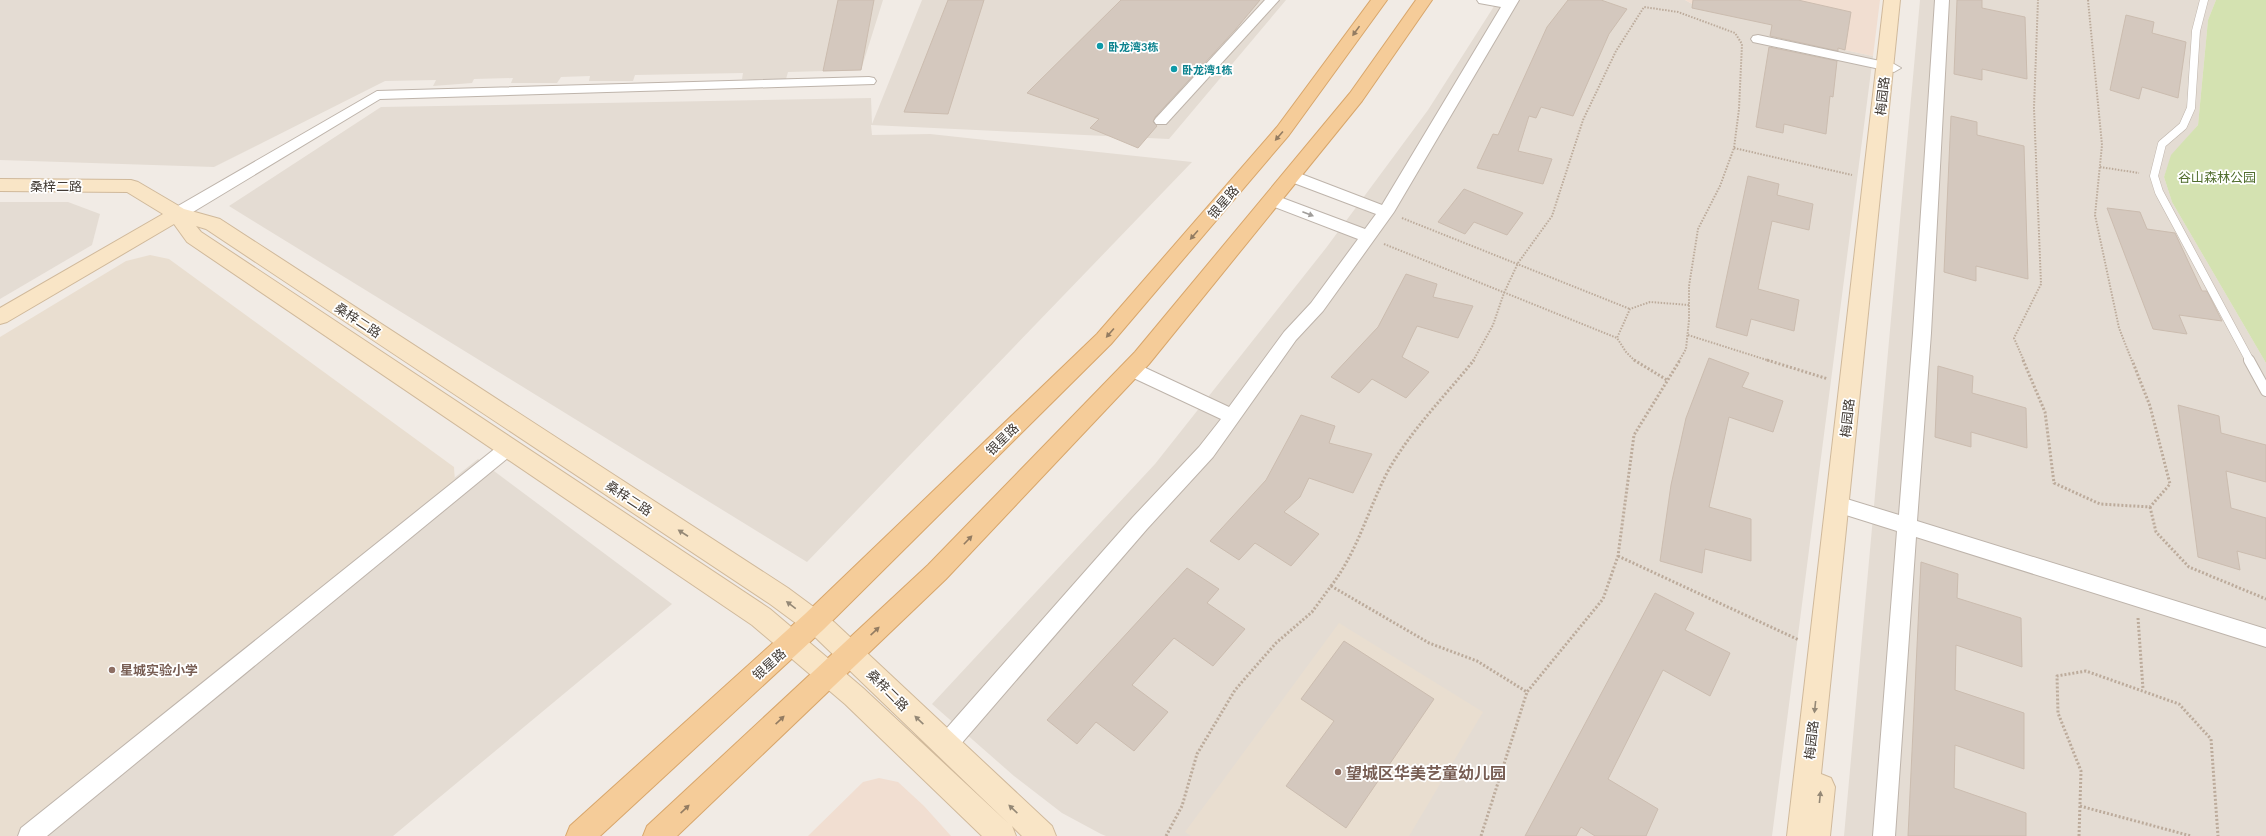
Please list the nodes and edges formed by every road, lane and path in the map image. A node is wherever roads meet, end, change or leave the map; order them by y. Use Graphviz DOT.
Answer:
graph roads {
  1 [pos="1272,0"];
  2 [pos="1379,0"];
  3 [pos="1424,0"];
  4 [pos="1484,0"];
  5 [pos="1892,0"];
  6 [pos="1901,0"];
  7 [pos="1942,0"];
  8 [pos="2038,0"];
  9 [pos="2088,0"];
  10 [pos="2204,0"];
  11 [pos="1510,3"];
  12 [pos="1758,39"];
  13 [pos="1889,67"];
  14 [pos="869,81"];
  15 [pos="1161,121"];
  16 [pos="1734,148"];
  17 [pos="2100,167"];
  18 [pos="1291,176"];
  19 [pos="2154,176"];
  20 [pos="1873,180"];
  21 [pos="0,185"];
  22 [pos="1272,200"];
  23 [pos="1386,212"];
  24 [pos="177,214"];
  25 [pos="1369,237"];
  26 [pos="1518,264"];
  27 [pos="1504,293"];
  28 [pos="1689,304"];
  29 [pos="1630,309"];
  30 [pos="0,317"];
  31 [pos="1688,334"];
  32 [pos="1617,338"];
  33 [pos="1132,369"];
  34 [pos="1667,380"];
  35 [pos="1850,386"];
  36 [pos="2266,391"];
  37 [pos="1232,416"];
  38 [pos="508,448"];
  39 [pos="1843,506"];
  40 [pos="2150,507"];
  41 [pos="1906,526"];
  42 [pos="1618,556"];
  43 [pos="1331,586"];
  44 [pos="2137,598"];
  45 [pos="2266,599"];
  46 [pos="814,622"];
  47 [pos="2266,638"];
  48 [pos="793,642"];
  49 [pos="1821,650"];
  50 [pos="851,654"];
  51 [pos="830,673"];
  52 [pos="2142,689"];
  53 [pos="1527,692"];
  54 [pos="946,746"];
  55 [pos="2080,806"];
  56 [pos="29,836"];
  57 [pos="580,836"];
  58 [pos="657,836"];
  59 [pos="1002,836"];
  60 [pos="1042,836"];
  61 [pos="1166,836"];
  62 [pos="1481,836"];
  63 [pos="1801,836"];
  64 [pos="1816,836"];
  65 [pos="1884,836"];
  66 [pos="2079,836"];
  67 [pos="2191,836"];
  68 [pos="2218,836"];
  1 -- 15 [label="street"];
  2 -- 46 [label="main road, 银星路, one-way"];
  3 -- 18 [label="main road"];
  4 -- 11 [label="street"];
  5 -- 13 [label="street, 梅园路"];
  6 -- 13 [label="street, 梅园路"];
  7 -- 41 [label="street"];
  8 -- 40 [label="path"];
  9 -- 17 [label="path"];
  10 -- 19 [label="lane"];
  11 -- 23 [label="street"];
  12 -- 13 [label="street"];
  13 -- 20 [label="street, 梅园路"];
  13 -- 39 [label="street, 梅园路"];
  14 -- 24 [label="street"];
  16 -- 20 [label="path"];
  16 -- 26 [label="path"];
  16 -- 28 [label="path"];
  17 -- 19 [label="path"];
  17 -- 40 [label="path"];
  18 -- 22 [label="main road"];
  18 -- 23 [label="street"];
  19 -- 36 [label="lane"];
  20 -- 35 [label="street, 梅园路"];
  21 -- 24 [label="street, 桑梓二路"];
  22 -- 25 [label="street, one-way"];
  22 -- 33 [label="main road"];
  23 -- 25 [label="street"];
  23 -- 26 [label="path"];
  24 -- 30 [label="street"];
  24 -- 38 [label="street, 桑梓二路"];
  46 -- 24 [label="street, 桑梓二路, one-way"];
  25 -- 27 [label="path"];
  25 -- 37 [label="street"];
  26 -- 27 [label="path"];
  26 -- 29 [label="path"];
  27 -- 32 [label="path"];
  27 -- 43 [label="path"];
  28 -- 29 [label="path"];
  28 -- 31 [label="path"];
  29 -- 32 [label="path"];
  31 -- 34 [label="path"];
  31 -- 35 [label="path"];
  32 -- 34 [label="path"];
  33 -- 37 [label="street"];
  50 -- 33 [label="main road, one-way"];
  34 -- 42 [label="path"];
  35 -- 39 [label="street, 梅园路"];
  37 -- 54 [label="street"];
  38 -- 48 [label="street, 桑梓二路"];
  38 -- 56 [label="street"];
  39 -- 41 [label="street"];
  39 -- 49 [label="street, 梅园路"];
  64 -- 39 [label="street, 梅园路, one-way"];
  40 -- 45 [label="path"];
  41 -- 44 [label="street"];
  41 -- 65 [label="street"];
  42 -- 49 [label="path"];
  42 -- 53 [label="path"];
  43 -- 53 [label="path"];
  43 -- 61 [label="path"];
  44 -- 47 [label="street"];
  44 -- 52 [label="path"];
  46 -- 48 [label="main road, 银星路"];
  46 -- 50 [label="street, 桑梓二路"];
  48 -- 51 [label="street, 桑梓二路"];
  48 -- 57 [label="main road, 银星路"];
  49 -- 63 [label="street, 梅园路, one-way"];
  50 -- 51 [label="main road"];
  54 -- 50 [label="street, 桑梓二路, one-way"];
  58 -- 51 [label="main road, one-way"];
  51 -- 59 [label="street, 桑梓二路"];
  52 -- 55 [label="path"];
  52 -- 68 [label="path"];
  53 -- 62 [label="path"];
  60 -- 54 [label="street, 桑梓二路, one-way"];
  55 -- 66 [label="path"];
  55 -- 67 [label="path"];
}
